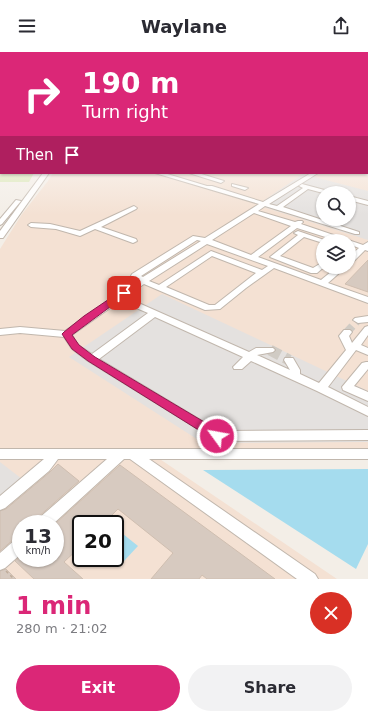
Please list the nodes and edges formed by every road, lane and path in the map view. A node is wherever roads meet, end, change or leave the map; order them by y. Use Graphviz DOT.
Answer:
graph roads {
  1 [pos="161,174"];
  2 [pos="190,174"];
  3 [pos="195,174"];
  4 [pos="313,174"];
  5 [pos="39,177"];
  6 [pos="178,179"];
  7 [pos="296,184"];
  8 [pos="234,185"];
  9 [pos="210,187"];
  10 [pos="308,187"];
  11 [pos="245,188"];
  12 [pos="316,189"];
  13 [pos="356,200"];
  14 [pos="368,203"];
  15 [pos="264,204"];
  16 [pos="134,208"];
  17 [pos="278,208"];
  18 [pos="253,211"];
  19 [pos="306,217"];
  20 [pos="0,222"];
  21 [pos="31,225"];
  22 [pos="296,225"];
  23 [pos="96,227"];
  24 [pos="289,230"];
  25 [pos="357,233"];
  26 [pos="302,234"];
  27 [pos="319,234"];
  28 [pos="0,236"];
  29 [pos="316,239"];
  30 [pos="133,241"];
  31 [pos="207,241"];
  32 [pos="365,249"];
  33 [pos="356,256"];
  34 [pos="253,258"];
  35 [pos="287,261"];
  36 [pos="277,266"];
  37 [pos="316,269"];
  38 [pos="263,273"];
  39 [pos="334,274"];
  40 [pos="143,281"];
  41 [pos="323,283"];
  42 [pos="159,288"];
  43 [pos="119,297"];
  44 [pos="368,300"];
  45 [pos="154,313"];
  46 [pos="368,319"];
  47 [pos="358,320"];
  48 [pos="368,329"];
  49 [pos="0,332"];
  50 [pos="347,332"];
  51 [pos="67,334"];
  52 [pos="353,348"];
  53 [pos="270,350"];
  54 [pos="368,352"];
  55 [pos="250,355"];
  56 [pos="92,359"];
  57 [pos="289,360"];
  58 [pos="367,364"];
  59 [pos="238,367"];
  60 [pos="294,376"];
  61 [pos="321,388"];
  62 [pos="368,397"];
  63 [pos="368,412"];
  64 [pos="368,435"];
  65 [pos="0,454"];
  66 [pos="55,454"];
  67 [pos="126,454"];
  68 [pos="368,454"];
  69 [pos="0,504"];
  70 [pos="54,515"];
  71 [pos="12,555"];
  72 [pos="2,567"];
  73 [pos="14,579"];
  74 [pos="310,579"];
  1 -- 6 [label="street"];
  2 -- 6 [label="street"];
  3 -- 9 [label="street"];
  4 -- 7 [label="street"];
  5 -- 20 [label="street"];
  5 -- 28 [label="street"];
  6 -- 9 [label="street"];
  7 -- 10 [label="street"];
  7 -- 15 [label="street"];
  8 -- 11 [label="street"];
  9 -- 15 [label="street"];
  10 -- 12 [label="street"];
  10 -- 17 [label="street"];
  13 -- 14 [label="street"];
  15 -- 17 [label="street"];
  15 -- 18 [label="street"];
  16 -- 23 [label="street"];
  17 -- 19 [label="street"];
  18 -- 22 [label="street"];
  18 -- 31 [label="street"];
  19 -- 22 [label="street"];
  19 -- 25 [label="street"];
  21 -- 23 [label="street"];
  22 -- 24 [label="street"];
  22 -- 27 [label="street"];
  23 -- 30 [label="street"];
  24 -- 26 [label="street"];
  24 -- 34 [label="street"];
  26 -- 29 [label="street"];
  26 -- 35 [label="street"];
  31 -- 34 [label="street"];
  31 -- 40 [label="street"];
  32 -- 33 [label="street"];
  34 -- 36 [label="street"];
  35 -- 36 [label="street"];
  35 -- 37 [label="street"];
  36 -- 38 [label="street"];
  36 -- 41 [label="street"];
  38 -- 42 [label="street"];
  38 -- 42 [label="street"];
  39 -- 41 [label="street"];
  40 -- 42 [label="street"];
  40 -- 43 [label="street"];
  41 -- 44 [label="street"];
  43 -- 45 [label="street"];
  43 -- 51 [label="street"];
  45 -- 55 [label="street"];
  45 -- 56 [label="street"];
  46 -- 47 [label="street"];
  48 -- 52 [label="street"];
  49 -- 51 [label="street"];
  50 -- 52 [label="street"];
  51 -- 56 [label="street"];
  52 -- 54 [label="street"];
  52 -- 61 [label="street"];
  53 -- 55 [label="street"];
  55 -- 59 [label="street"];
  55 -- 60 [label="street"];
  56 -- 64 [label="street"];
  57 -- 60 [label="street"];
  58 -- 62 [label="street"];
  60 -- 61 [label="street"];
  61 -- 63 [label="street"];
  65 -- 66 [label="street"];
  66 -- 67 [label="street"];
  66 -- 69 [label="street"];
  67 -- 68 [label="street"];
  67 -- 70 [label="street"];
  67 -- 74 [label="street"];
  71 -- 72 [label="street"];
  72 -- 73 [label="path"];
}
